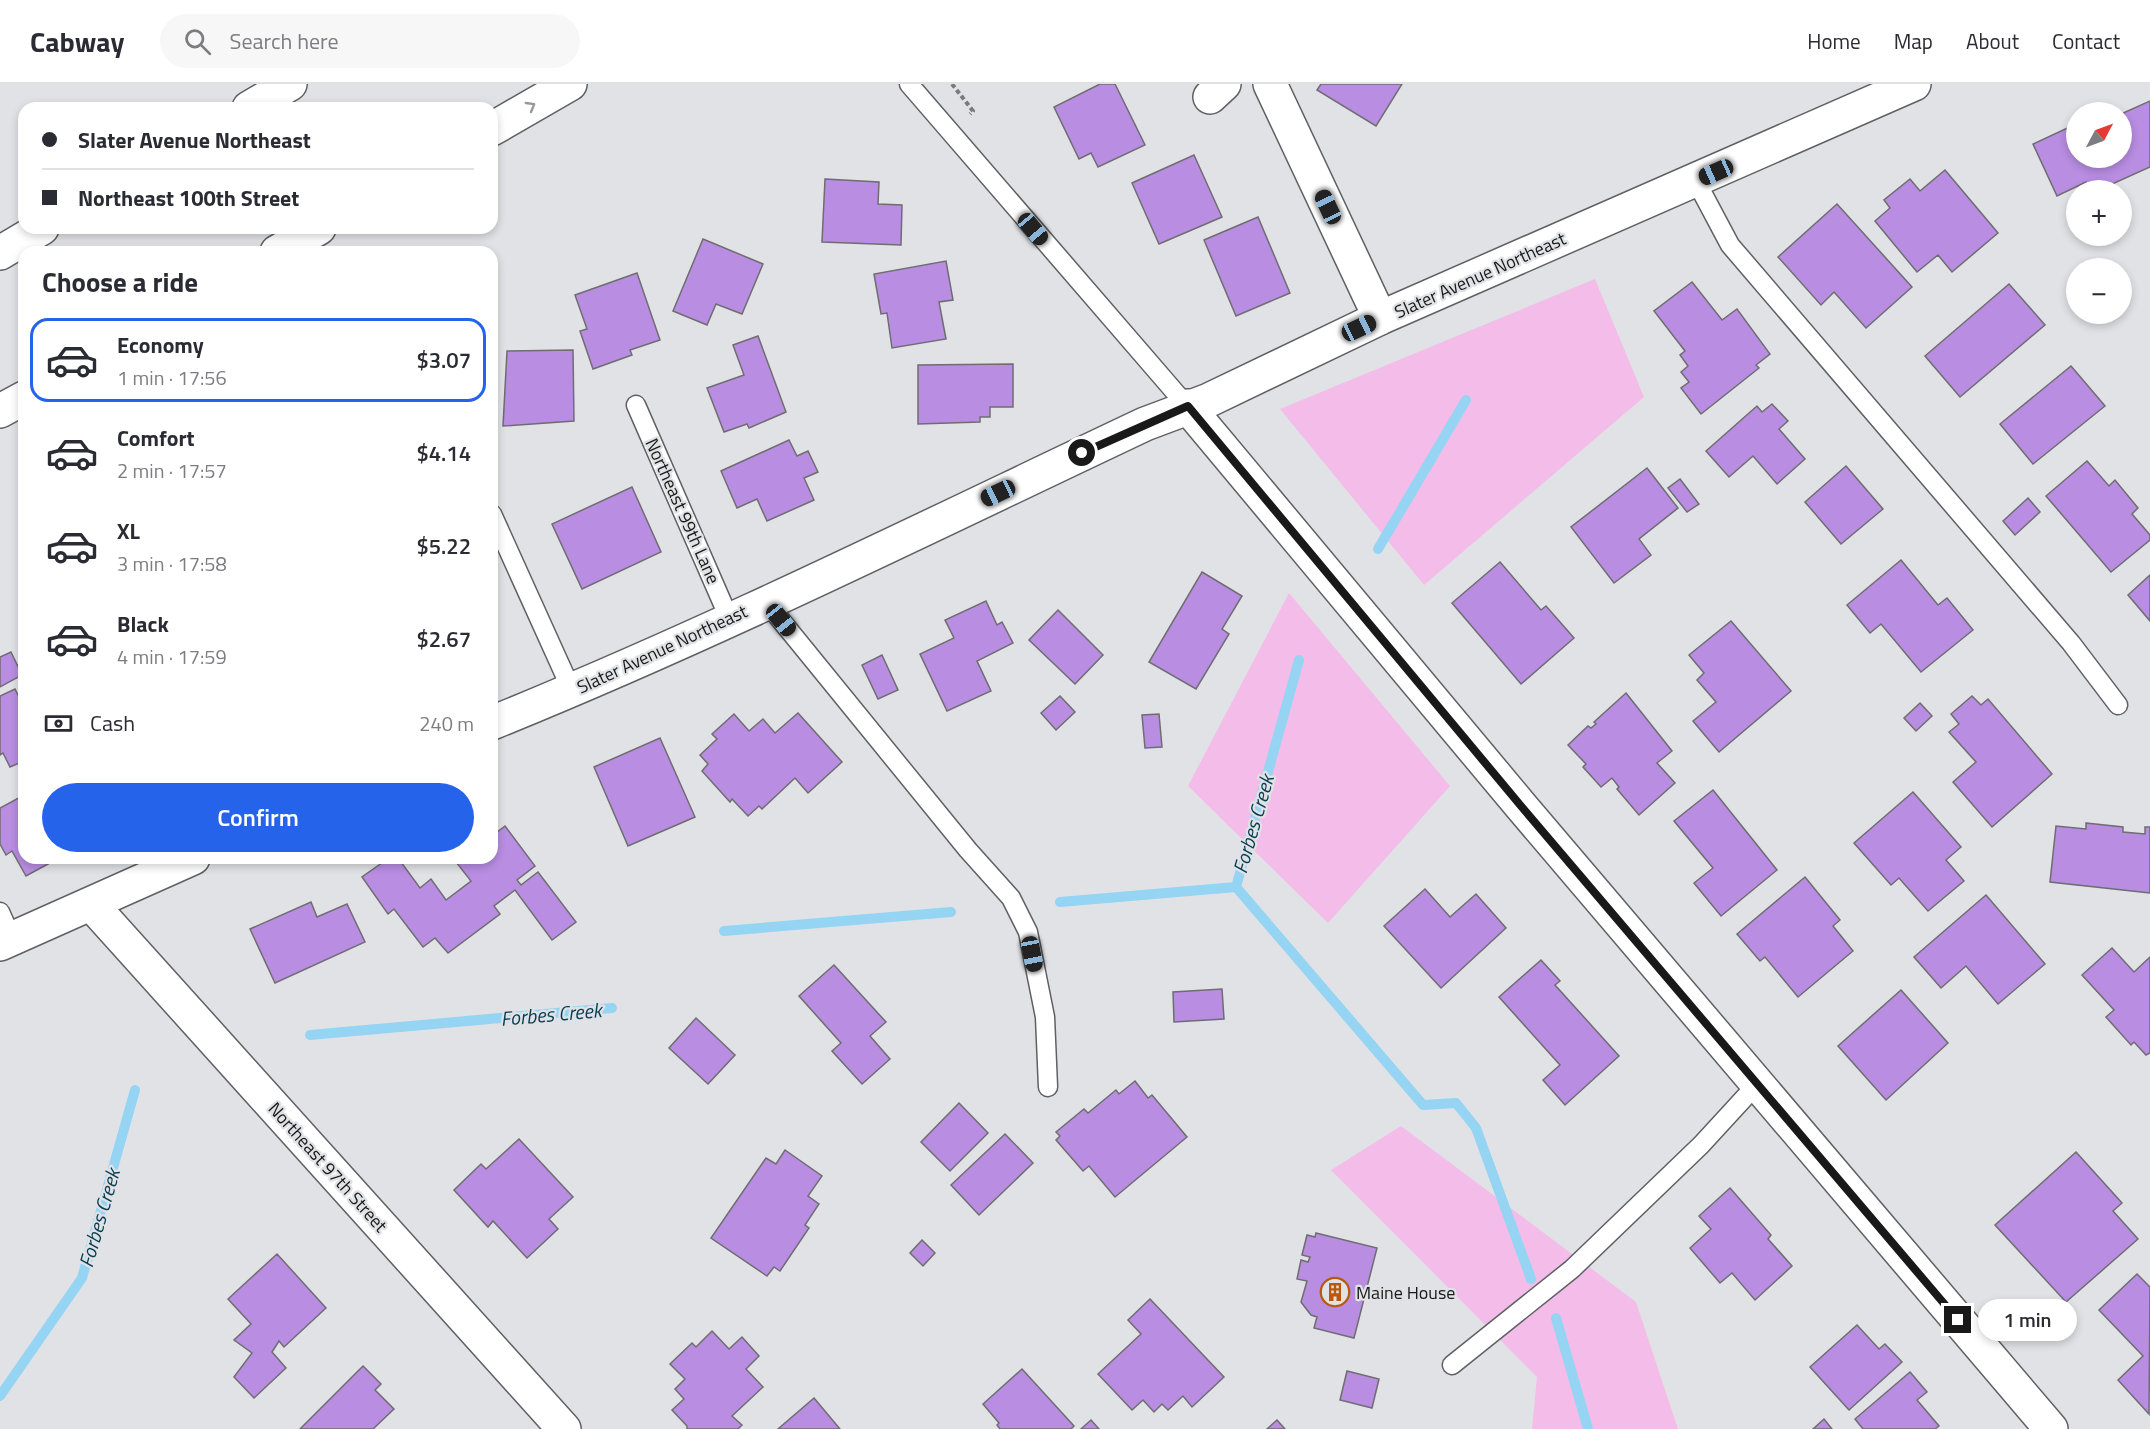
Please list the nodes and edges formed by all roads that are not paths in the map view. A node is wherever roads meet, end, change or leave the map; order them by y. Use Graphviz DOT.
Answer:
graph roads {
  1 [pos="290,84"];
  2 [pos="570,84"];
  3 [pos="909,84"];
  4 [pos="1270,84"];
  5 [pos="1914,84"];
  6 [pos="259,102"];
  7 [pos="498,126"];
  8 [pos="1696,181"];
  9 [pos="32,234"];
  10 [pos="308,234"];
  11 [pos="288,246"];
  12 [pos="0,253"];
  13 [pos="1380,318"];
  14 [pos="18,401"];
  15 [pos="636,405"];
  16 [pos="1188,406"];
  17 [pos="0,411"];
  18 [pos="498,527"];
  19 [pos="766,602"];
  20 [pos="729,618"];
  21 [pos="572,691"];
  22 [pos="2118,705"];
  23 [pos="498,721"];
  24 [pos="180,864"];
  25 [pos="92,905"];
  26 [pos="4,932"];
  27 [pos="1758,1083"];
  28 [pos="1048,1087"];
  29 [pos="1452,1365"];
  30 [pos="564,1429"];
  31 [pos="2051,1429"];
  1 -- 6 [label="main road"];
  7 -- 2 [label="main road, one-way"];
  3 -- 16 [label="lane"];
  4 -- 13 [label="main road"];
  5 -- 8 [label="main road, Slater Avenue Northeast"];
  8 -- 13 [label="main road, Slater Avenue Northeast"];
  8 -- 22 [label="lane"];
  9 -- 12 [label="main road"];
  10 -- 11 [label="main road"];
  13 -- 16 [label="main road, Slater Avenue Northeast"];
  14 -- 17 [label="main road"];
  15 -- 20 [label="lane, Northeast 99th Lane"];
  16 -- 19 [label="main road, Slater Avenue Northeast"];
  16 -- 27 [label="main road"];
  18 -- 21 [label="lane"];
  19 -- 20 [label="main road, Slater Avenue Northeast"];
  19 -- 28 [label="lane"];
  20 -- 21 [label="main road, Slater Avenue Northeast"];
  21 -- 23 [label="main road, Slater Avenue Northeast"];
  24 -- 25 [label="main road"];
  25 -- 26 [label="main road"];
  25 -- 30 [label="main road, Northeast 97th Street"];
  27 -- 29 [label="lane"];
  27 -- 31 [label="main road"];
}
